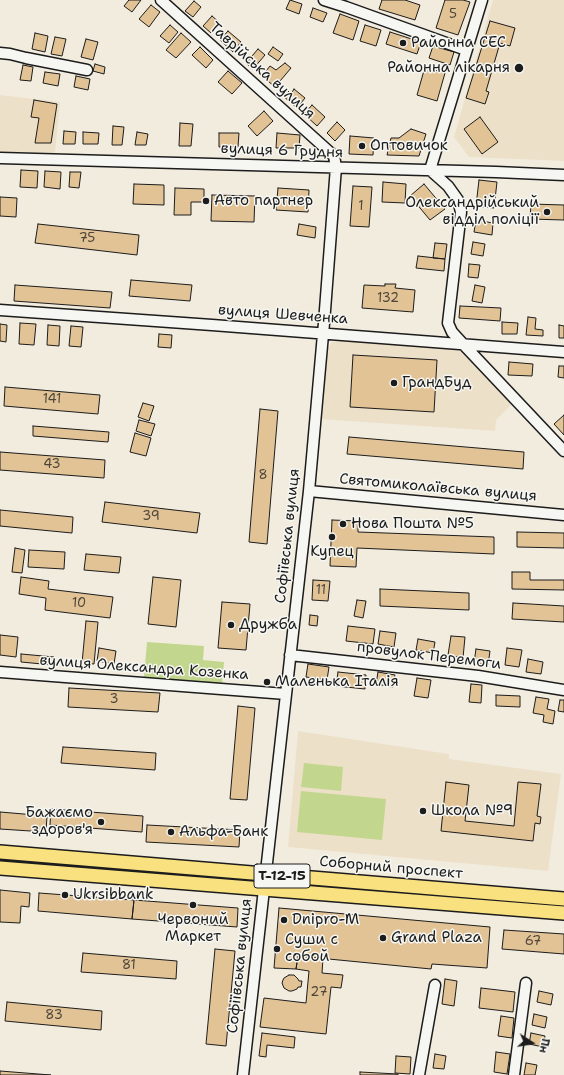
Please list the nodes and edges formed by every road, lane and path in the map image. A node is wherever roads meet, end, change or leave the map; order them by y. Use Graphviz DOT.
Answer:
graph roads {
  1 [pos="161,0"];
  2 [pos="324,0"];
  3 [pos="482,0"];
  4 [pos="466,50"];
  5 [pos="0,53"];
  6 [pos="87,70"];
  7 [pos="0,158"];
  8 [pos="336,167"];
  9 [pos="430,170"];
  10 [pos="564,176"];
  11 [pos="0,310"];
  12 [pos="323,333"];
  13 [pos="462,344"];
  14 [pos="564,352"];
  15 [pos="564,451"];
  16 [pos="309,491"];
  17 [pos="564,515"];
  18 [pos="290,655"];
  19 [pos="0,672"];
  20 [pos="564,690"];
  21 [pos="286,694"];
  22 [pos="0,852"];
  23 [pos="0,868"];
  24 [pos="265,874"];
  25 [pos="264,889"];
  26 [pos="564,899"];
  27 [pos="564,913"];
  28 [pos="526,983"];
  29 [pos="435,985"];
  30 [pos="243,1075"];
  31 [pos="419,1075"];
  32 [pos="514,1075"];
  1 -- 8 [label="street, Таврійська вулиця"];
  2 -- 4 [label="street"];
  3 -- 4 [label="street"];
  4 -- 9 [label="street"];
  5 -- 6 [label="street"];
  7 -- 8 [label="street, вулиця 6 Грудня"];
  8 -- 9 [label="street, вулиця 6 Грудня"];
  8 -- 12 [label="street, Софіївська вулиця"];
  9 -- 10 [label="street, вулиця 6 Грудня"];
  9 -- 13 [label="street"];
  11 -- 12 [label="street, вулиця Шевченка"];
  12 -- 13 [label="street, вулиця Шевченка"];
  12 -- 16 [label="street, Софіївська вулиця"];
  13 -- 14 [label="street, вулиця Шевченка"];
  13 -- 15 [label="street"];
  16 -- 17 [label="street, Святомиколаївська вулиця"];
  16 -- 18 [label="street, Софіївська вулиця"];
  18 -- 20 [label="street, провулок Перемоги"];
  18 -- 21 [label="street, Софіївська вулиця"];
  19 -- 21 [label="street, вулиця Олександра Козенка"];
  21 -- 24 [label="street, Софіївська вулиця"];
  22 -- 24 [label="main road, Соборний проспект / Т-12-15"];
  23 -- 25 [label="main road, Соборний проспект / Т-12-15"];
  24 -- 25 [label="street, Софіївська вулиця"];
  24 -- 26 [label="main road, Соборний проспект / Т-12-15"];
  25 -- 27 [label="main road, Соборний проспект / Т-12-15"];
  25 -- 30 [label="street, Софіївська вулиця"];
  28 -- 32 [label="street"];
  29 -- 31 [label="street"];
}
